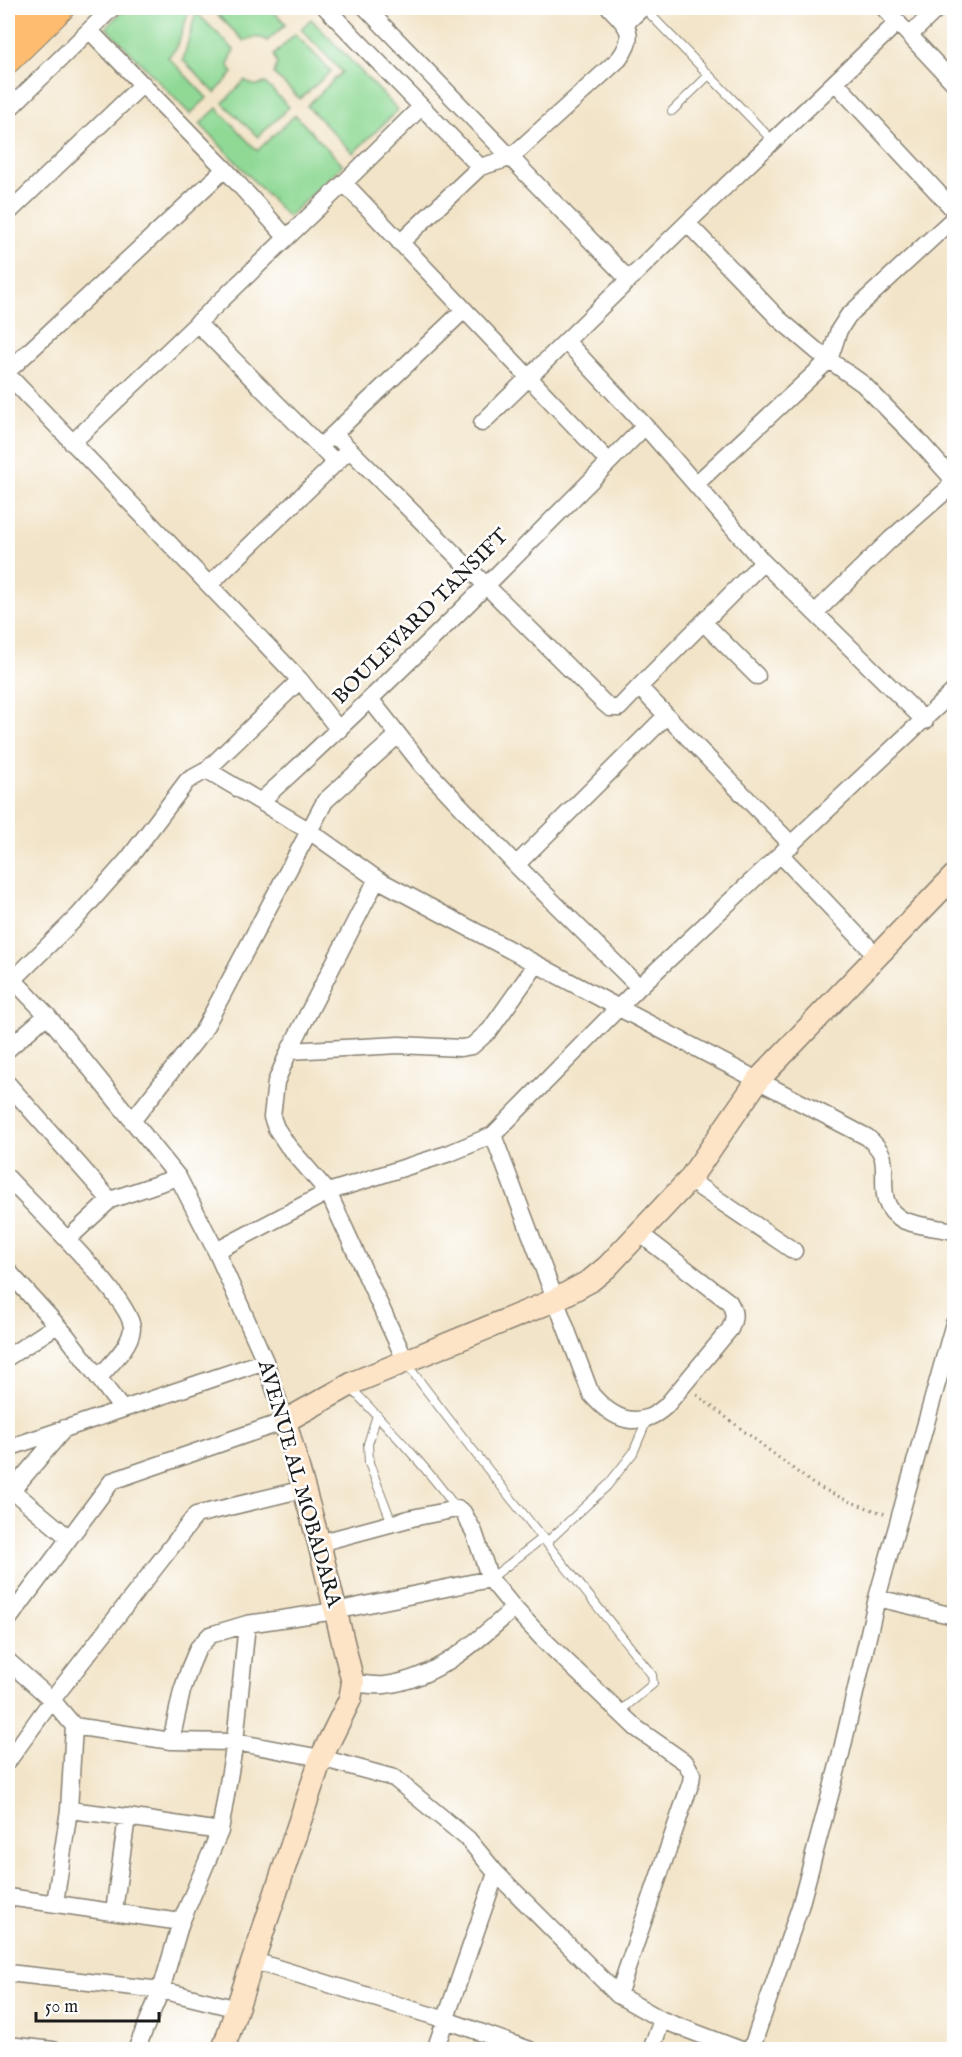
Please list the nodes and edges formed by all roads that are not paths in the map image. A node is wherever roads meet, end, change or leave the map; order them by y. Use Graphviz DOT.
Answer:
graph roads {
  1 [pos="27,8"];
  2 [pos="61,8"];
  3 [pos="112,8"];
  4 [pos="326,8"];
  5 [pos="610,8"];
  6 [pos="643,8"];
  7 [pos="884,8"];
  8 [pos="938,8"];
  9 [pos="373,10"];
  10 [pos="626,23"];
  11 [pos="8,27"];
  12 [pos="904,28"];
  13 [pos="90,31"];
  14 [pos="351,33"];
  15 [pos="8,60"];
  16 [pos="709,75"];
  17 [pos="954,83"];
  18 [pos="142,84"];
  19 [pos="836,84"];
  20 [pos="422,107"];
  21 [pos="8,110"];
  22 [pos="672,111"];
  23 [pos="773,141"];
  24 [pos="510,158"];
  25 [pos="480,167"];
  26 [pos="225,169"];
  27 [pos="344,183"];
  28 [pos="954,210"];
  29 [pos="8,213"];
  30 [pos="954,218"];
  31 [pos="687,223"];
  32 [pos="286,237"];
  33 [pos="400,243"];
  34 [pos="629,280"];
  35 [pos="464,310"];
  36 [pos="197,323"];
  37 [pos="566,341"];
  38 [pos="829,360"];
  39 [pos="8,373"];
  40 [pos="528,378"];
  41 [pos="482,423"];
  42 [pos="645,426"];
  43 [pos="334,434"];
  44 [pos="72,443"];
  45 [pos="320,447"];
  46 [pos="350,450"];
  47 [pos="609,462"];
  48 [pos="336,463"];
  49 [pos="951,469"];
  50 [pos="696,484"];
  51 [pos="764,562"];
  52 [pos="486,584"];
  53 [pos="208,585"];
  54 [pos="815,613"];
  55 [pos="703,622"];
  56 [pos="757,676"];
  57 [pos="300,680"];
  58 [pos="639,687"];
  59 [pos="953,696"];
  60 [pos="370,699"];
  61 [pos="666,716"];
  62 [pos="925,721"];
  63 [pos="339,730"];
  64 [pos="397,735"];
  65 [pos="207,770"];
  66 [pos="261,801"];
  67 [pos="308,830"];
  68 [pos="787,850"];
  69 [pos="516,865"];
  70 [pos="954,876"];
  71 [pos="376,879"];
  72 [pos="878,956"];
  73 [pos="536,964"];
  74 [pos="9,980"];
  75 [pos="639,987"];
  76 [pos="619,1008"];
  77 [pos="47,1015"];
  78 [pos="8,1048"];
  79 [pos="289,1051"];
  80 [pos="758,1080"];
  81 [pos="8,1084"];
  82 [pos="132,1121"];
  83 [pos="493,1135"];
  84 [pos="178,1177"];
  85 [pos="689,1180"];
  86 [pos="8,1181"];
  87 [pos="328,1192"];
  88 [pos="110,1200"];
  89 [pos="954,1231"];
  90 [pos="639,1233"];
  91 [pos="67,1240"];
  92 [pos="216,1251"];
  93 [pos="794,1251"];
  94 [pos="8,1271"];
  95 [pos="555,1300"];
  96 [pos="954,1323"];
  97 [pos="57,1325"];
  98 [pos="8,1357"];
  99 [pos="265,1361"];
  100 [pos="405,1362"];
  101 [pos="99,1378"];
  102 [pos="348,1386"];
  103 [pos="122,1409"];
  104 [pos="377,1415"];
  105 [pos="647,1420"];
  106 [pos="285,1421"];
  107 [pos="66,1428"];
  108 [pos="8,1448"];
  109 [pos="304,1489"];
  110 [pos="9,1491"];
  111 [pos="457,1509"];
  112 [pos="392,1523"];
  113 [pos="69,1538"];
  114 [pos="545,1540"];
  115 [pos="319,1543"];
  116 [pos="490,1579"];
  117 [pos="877,1598"];
  118 [pos="514,1608"];
  119 [pos="335,1611"];
  120 [pos="954,1616"];
  121 [pos="8,1620"];
  122 [pos="247,1624"];
  123 [pos="8,1661"];
  124 [pos="353,1683"];
  125 [pos="52,1700"];
  126 [pos="620,1712"];
  127 [pos="74,1726"];
  128 [pos="171,1741"];
  129 [pos="235,1742"];
  130 [pos="321,1758"];
  131 [pos="8,1761"];
  132 [pos="69,1810"];
  133 [pos="127,1817"];
  134 [pos="219,1832"];
  135 [pos="496,1873"];
  136 [pos="8,1897"];
  137 [pos="55,1903"];
  138 [pos="114,1911"];
  139 [pos="181,1922"];
  140 [pos="254,1960"];
  141 [pos="8,1973"];
  142 [pos="161,1990"];
  143 [pos="618,1995"];
  144 [pos="237,2009"];
  145 [pos="446,2020"];
  146 [pos="662,2020"];
  147 [pos="8,2045"];
  148 [pos="53,2049"];
  149 [pos="136,2049"];
  150 [pos="223,2049"];
  151 [pos="435,2049"];
  152 [pos="530,2049"];
  153 [pos="651,2049"];
  154 [pos="741,2049"];
  155 [pos="751,2049"];
  1 -- 11 [label="main road"];
  2 -- 15 [label="main road"];
  3 -- 13 [label="street"];
  4 -- 14 [label="street"];
  5 -- 10 [label="street"];
  6 -- 10 [label="street"];
  6 -- 16 [label="lane"];
  7 -- 12 [label="street"];
  8 -- 12 [label="street"];
  9 -- 14 [label="street"];
  9 -- 24 [label="street"];
  10 -- 24 [label="street"];
  12 -- 17 [label="street"];
  12 -- 19 [label="street"];
  13 -- 18 [label="street"];
  13 -- 21 [label="street"];
  14 -- 20 [label="street"];
  16 -- 22 [label="lane"];
  16 -- 23 [label="lane"];
  18 -- 26 [label="street"];
  18 -- 29 [label="street"];
  19 -- 23 [label="street"];
  19 -- 28 [label="street"];
  20 -- 25 [label="street"];
  20 -- 27 [label="street"];
  23 -- 31 [label="street"];
  24 -- 25 [label="street"];
  24 -- 34 [label="street"];
  25 -- 33 [label="street"];
  26 -- 32 [label="street"];
  26 -- 39 [label="street"];
  27 -- 32 [label="street"];
  27 -- 33 [label="street"];
  30 -- 38 [label="street"];
  31 -- 34 [label="street"];
  31 -- 38 [label="street"];
  32 -- 36 [label="street"];
  33 -- 35 [label="street"];
  34 -- 37 [label="street"];
  35 -- 40 [label="street"];
  35 -- 43 [label="street"];
  36 -- 44 [label="street"];
  36 -- 45 [label="street"];
  37 -- 40 [label="street"];
  37 -- 42 [label="street"];
  38 -- 49 [label="street"];
  38 -- 50 [label="street"];
  39 -- 44 [label="street"];
  40 -- 41 [label="street"];
  40 -- 47 [label="street"];
  42 -- 47 [label="street, BOULEVARD TANSIFT"];
  42 -- 50 [label="street"];
  43 -- 45 [label="street"];
  43 -- 46 [label="street"];
  44 -- 53 [label="street"];
  45 -- 48 [label="street"];
  46 -- 48 [label="street"];
  46 -- 52 [label="street"];
  47 -- 52 [label="street, BOULEVARD TANSIFT"];
  48 -- 53 [label="street"];
  49 -- 54 [label="street"];
  50 -- 51 [label="street"];
  51 -- 54 [label="street"];
  51 -- 55 [label="street"];
  52 -- 58 [label="street"];
  52 -- 60 [label="street, BOULEVARD TANSIFT"];
  53 -- 57 [label="street"];
  54 -- 62 [label="street"];
  55 -- 56 [label="street"];
  55 -- 58 [label="street"];
  57 -- 63 [label="street"];
  57 -- 65 [label="street"];
  58 -- 61 [label="street"];
  59 -- 62 [label="street"];
  60 -- 63 [label="street, BOULEVARD TANSIFT"];
  60 -- 64 [label="street"];
  61 -- 68 [label="street"];
  61 -- 69 [label="street"];
  62 -- 68 [label="street"];
  63 -- 66 [label="street, BOULEVARD TANSIFT"];
  64 -- 67 [label="street"];
  64 -- 69 [label="street"];
  65 -- 66 [label="street"];
  65 -- 74 [label="street"];
  66 -- 67 [label="street"];
  67 -- 71 [label="street"];
  67 -- 82 [label="street"];
  68 -- 72 [label="street"];
  68 -- 75 [label="street"];
  69 -- 75 [label="street"];
  70 -- 72 [label="street"];
  71 -- 73 [label="street"];
  71 -- 79 [label="street"];
  72 -- 80 [label="street"];
  73 -- 76 [label="street"];
  73 -- 79 [label="street"];
  74 -- 77 [label="street, AVENUE AL MOBADARA"];
  75 -- 76 [label="street"];
  76 -- 80 [label="street"];
  76 -- 83 [label="street"];
  77 -- 78 [label="street"];
  77 -- 82 [label="street, AVENUE AL MOBADARA"];
  79 -- 87 [label="street"];
  80 -- 85 [label="street"];
  80 -- 89 [label="street"];
  81 -- 88 [label="street"];
  82 -- 84 [label="street, AVENUE AL MOBADARA"];
  83 -- 87 [label="street"];
  83 -- 95 [label="street"];
  84 -- 88 [label="street"];
  84 -- 92 [label="street, AVENUE AL MOBADARA"];
  85 -- 90 [label="street"];
  85 -- 93 [label="street"];
  86 -- 91 [label="street"];
  87 -- 92 [label="street"];
  87 -- 100 [label="street"];
  88 -- 91 [label="street"];
  90 -- 95 [label="street"];
  90 -- 105 [label="street"];
  91 -- 101 [label="street"];
  92 -- 99 [label="street, AVENUE AL MOBADARA"];
  94 -- 97 [label="street"];
  95 -- 100 [label="street"];
  95 -- 105 [label="street"];
  96 -- 117 [label="street"];
  97 -- 98 [label="street"];
  97 -- 101 [label="street"];
  99 -- 103 [label="street"];
  99 -- 106 [label="street, AVENUE AL MOBADARA"];
  100 -- 102 [label="street"];
  100 -- 114 [label="lane"];
  101 -- 103 [label="street"];
  102 -- 104 [label="lane"];
  102 -- 106 [label="street"];
  103 -- 107 [label="street"];
  104 -- 111 [label="lane"];
  104 -- 112 [label="lane"];
  105 -- 114 [label="lane"];
  106 -- 109 [label="street, AVENUE AL MOBADARA"];
  106 -- 113 [label="street"];
  107 -- 108 [label="street"];
  107 -- 110 [label="street"];
  109 -- 115 [label="street, AVENUE AL MOBADARA"];
  109 -- 125 [label="street"];
  110 -- 113 [label="street"];
  111 -- 112 [label="street"];
  111 -- 116 [label="street"];
  112 -- 115 [label="street"];
  113 -- 121 [label="street"];
  114 -- 116 [label="lane"];
  114 -- 126 [label="lane"];
  115 -- 119 [label="street, AVENUE AL MOBADARA"];
  116 -- 118 [label="street"];
  116 -- 119 [label="street"];
  117 -- 120 [label="street"];
  117 -- 155 [label="street"];
  118 -- 124 [label="street"];
  118 -- 126 [label="street"];
  119 -- 122 [label="street"];
  119 -- 124 [label="street, AVENUE AL MOBADARA"];
  122 -- 128 [label="street"];
  122 -- 129 [label="street"];
  123 -- 125 [label="street"];
  124 -- 130 [label="street"];
  125 -- 127 [label="street"];
  125 -- 131 [label="street"];
  126 -- 143 [label="street"];
  127 -- 128 [label="street"];
  127 -- 132 [label="street"];
  128 -- 129 [label="street"];
  129 -- 130 [label="street"];
  129 -- 134 [label="street"];
  130 -- 135 [label="street"];
  130 -- 140 [label="street"];
  132 -- 133 [label="street"];
  132 -- 137 [label="street"];
  133 -- 134 [label="street"];
  133 -- 138 [label="street"];
  134 -- 139 [label="street"];
  135 -- 143 [label="street"];
  135 -- 145 [label="street"];
  136 -- 137 [label="street"];
  137 -- 138 [label="street"];
  138 -- 139 [label="street"];
  139 -- 142 [label="street"];
  140 -- 144 [label="street"];
  140 -- 145 [label="street"];
  141 -- 142 [label="street"];
  142 -- 144 [label="street"];
  142 -- 149 [label="street"];
  143 -- 146 [label="street"];
  144 -- 150 [label="street"];
  145 -- 151 [label="street"];
  145 -- 152 [label="street"];
  146 -- 153 [label="street"];
  146 -- 154 [label="street"];
  147 -- 148 [label="street"];
}
